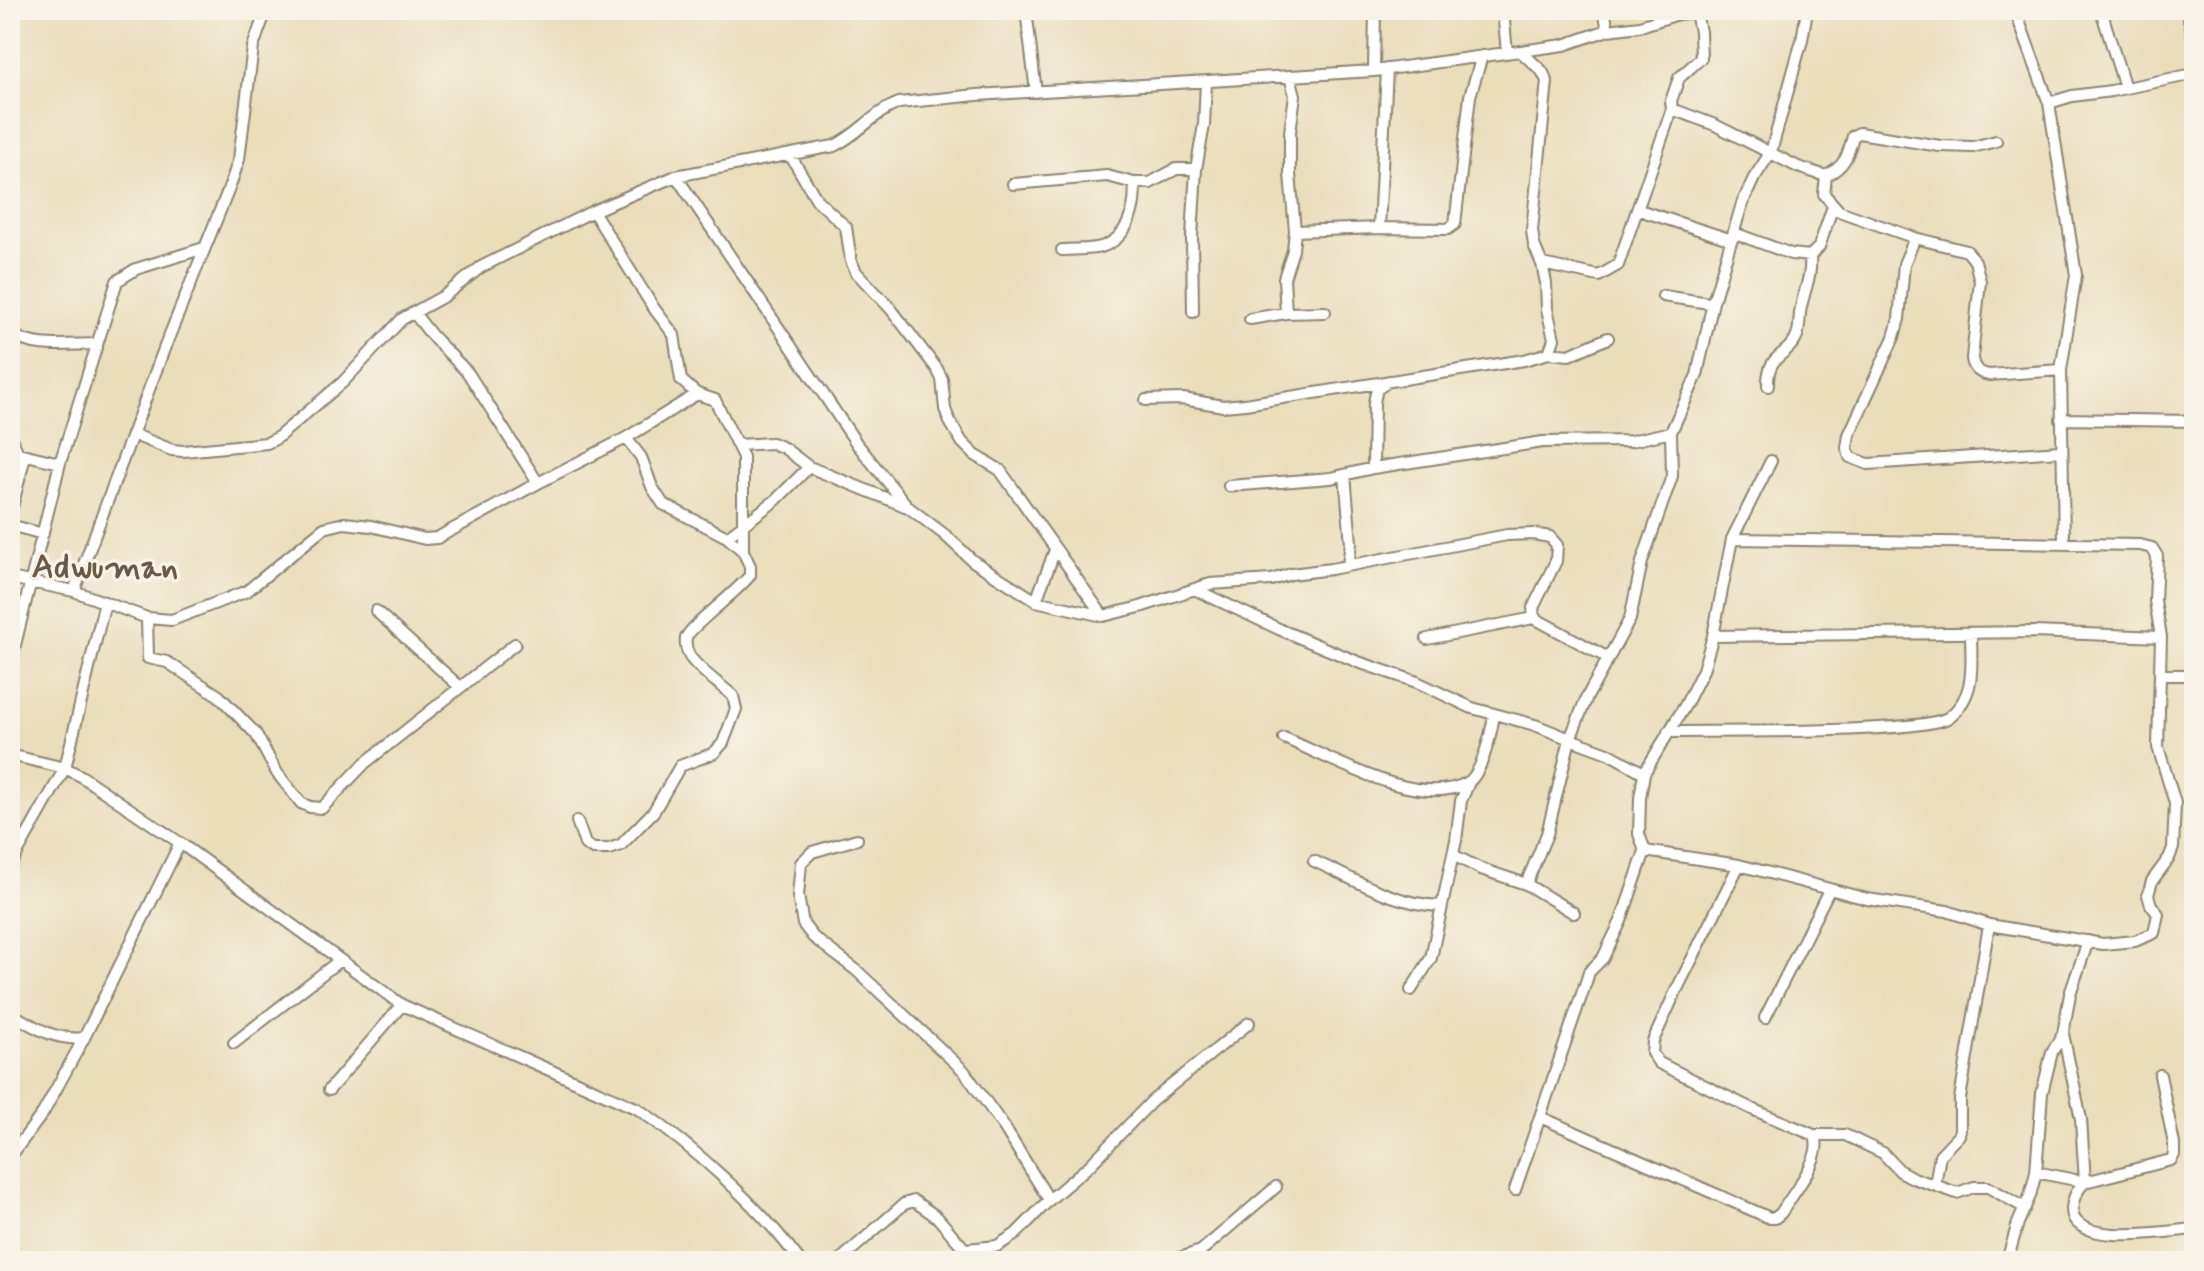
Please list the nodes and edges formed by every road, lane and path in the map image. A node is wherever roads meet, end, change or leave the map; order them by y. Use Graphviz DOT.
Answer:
graph roads {
  1 [pos="265,10"];
  2 [pos="1026,10"];
  3 [pos="1375,10"];
  4 [pos="1503,10"];
  5 [pos="1604,10"];
  6 [pos="1807,10"];
  7 [pos="2015,10"];
  8 [pos="2101,10"];
  9 [pos="2187,10"];
  10 [pos="1696,11"];
  11 [pos="1608,30"];
  12 [pos="2194,41"];
  13 [pos="1520,51"];
  14 [pos="1507,53"];
  15 [pos="1482,56"];
  16 [pos="1387,69"];
  17 [pos="1374,71"];
  18 [pos="2194,74"];
  19 [pos="1290,77"];
  20 [pos="1206,82"];
  21 [pos="2125,88"];
  22 [pos="1036,92"];
  23 [pos="2049,103"];
  24 [pos="1672,109"];
  25 [pos="1996,141"];
  26 [pos="1771,152"];
  27 [pos="790,155"];
  28 [pos="1196,169"];
  29 [pos="676,176"];
  30 [pos="1826,176"];
  31 [pos="1134,183"];
  32 [pos="1013,184"];
  33 [pos="1833,206"];
  34 [pos="1639,210"];
  35 [pos="593,211"];
  36 [pos="1379,228"];
  37 [pos="1295,231"];
  38 [pos="1733,236"];
  39 [pos="1915,238"];
  40 [pos="204,248"];
  41 [pos="1062,250"];
  42 [pos="1810,256"];
  43 [pos="1542,264"];
  44 [pos="1663,296"];
  45 [pos="1713,302"];
  46 [pos="1193,312"];
  47 [pos="1325,312"];
  48 [pos="414,313"];
  49 [pos="1286,313"];
  50 [pos="1250,319"];
  51 [pos="10,333"];
  52 [pos="1608,338"];
  53 [pos="96,344"];
  54 [pos="1549,353"];
  55 [pos="2061,370"];
  56 [pos="1390,380"];
  57 [pos="1768,386"];
  58 [pos="697,394"];
  59 [pos="1146,400"];
  60 [pos="2061,419"];
  61 [pos="2194,421"];
  62 [pos="1671,432"];
  63 [pos="132,434"];
  64 [pos="10,436"];
  65 [pos="626,438"];
  66 [pos="738,445"];
  67 [pos="2061,451"];
  68 [pos="25,456"];
  69 [pos="1771,461"];
  70 [pos="60,463"];
  71 [pos="809,467"];
  72 [pos="1373,468"];
  73 [pos="1345,475"];
  74 [pos="538,483"];
  75 [pos="1229,486"];
  76 [pos="908,507"];
  77 [pos="10,515"];
  78 [pos="742,523"];
  79 [pos="10,525"];
  80 [pos="43,534"];
  81 [pos="727,537"];
  82 [pos="1732,539"];
  83 [pos="2064,542"];
  84 [pos="1055,550"];
  85 [pos="743,551"];
  86 [pos="1348,565"];
  87 [pos="10,578"];
  88 [pos="31,581"];
  89 [pos="1194,589"];
  90 [pos="74,591"];
  91 [pos="1036,601"];
  92 [pos="105,602"];
  93 [pos="376,611"];
  94 [pos="1103,616"];
  95 [pos="147,618"];
  96 [pos="1534,618"];
  97 [pos="14,626"];
  98 [pos="1971,633"];
  99 [pos="1713,636"];
  100 [pos="2161,637"];
  101 [pos="1427,639"];
  102 [pos="515,644"];
  103 [pos="1608,658"];
  104 [pos="10,665"];
  105 [pos="2160,675"];
  106 [pos="2194,675"];
  107 [pos="460,687"];
  108 [pos="1494,714"];
  109 [pos="1668,732"];
  110 [pos="1284,738"];
  111 [pos="1570,739"];
  112 [pos="10,755"];
  113 [pos="65,768"];
  114 [pos="1644,773"];
  115 [pos="1469,782"];
  116 [pos="577,821"];
  117 [pos="857,839"];
  118 [pos="180,843"];
  119 [pos="1645,851"];
  120 [pos="1453,855"];
  121 [pos="1314,861"];
  122 [pos="1739,865"];
  123 [pos="10,866"];
  124 [pos="1526,884"];
  125 [pos="1829,890"];
  126 [pos="1441,906"];
  127 [pos="1574,913"];
  128 [pos="1989,925"];
  129 [pos="2088,941"];
  130 [pos="340,960"];
  131 [pos="1411,990"];
  132 [pos="402,1005"];
  133 [pos="10,1013"];
  134 [pos="1765,1018"];
  135 [pos="1249,1023"];
  136 [pos="2063,1034"];
  137 [pos="84,1038"];
  138 [pos="234,1043"];
  139 [pos="2160,1075"];
  140 [pos="329,1090"];
  141 [pos="1540,1117"];
  142 [pos="1814,1135"];
  143 [pos="10,1157"];
  144 [pos="2036,1172"];
  145 [pos="2085,1182"];
  146 [pos="1935,1185"];
  147 [pos="1276,1187"];
  148 [pos="1515,1190"];
  149 [pos="1049,1200"];
  150 [pos="2025,1208"];
  151 [pos="2194,1229"];
  152 [pos="966,1249"];
  153 [pos="800,1261"];
  154 [pos="839,1261"];
  155 [pos="975,1261"];
  156 [pos="1171,1261"];
  157 [pos="2007,1261"];
  1 -- 40 [label="street"];
  2 -- 22 [label="street"];
  3 -- 17 [label="street"];
  4 -- 14 [label="street"];
  5 -- 11 [label="street"];
  6 -- 26 [label="street"];
  7 -- 23 [label="street"];
  8 -- 21 [label="street"];
  9 -- 12 [label="street"];
  10 -- 11 [label="street"];
  10 -- 24 [label="street"];
  11 -- 13 [label="street"];
  13 -- 14 [label="street"];
  13 -- 43 [label="street"];
  14 -- 15 [label="street"];
  15 -- 16 [label="street"];
  15 -- 36 [label="street"];
  16 -- 17 [label="street"];
  16 -- 36 [label="street"];
  17 -- 19 [label="street"];
  18 -- 21 [label="street"];
  19 -- 20 [label="street"];
  19 -- 37 [label="street"];
  20 -- 22 [label="street"];
  20 -- 28 [label="street"];
  21 -- 23 [label="street"];
  22 -- 27 [label="street"];
  23 -- 55 [label="street"];
  24 -- 26 [label="street"];
  24 -- 34 [label="street"];
  25 -- 30 [label="street"];
  26 -- 30 [label="street"];
  26 -- 38 [label="street"];
  27 -- 29 [label="street"];
  27 -- 84 [label="street"];
  28 -- 31 [label="street"];
  28 -- 46 [label="street"];
  29 -- 35 [label="street"];
  29 -- 76 [label="street"];
  30 -- 33 [label="street"];
  31 -- 32 [label="street"];
  31 -- 41 [label="street"];
  33 -- 39 [label="street"];
  33 -- 42 [label="street"];
  34 -- 38 [label="street"];
  34 -- 43 [label="street"];
  35 -- 48 [label="street"];
  35 -- 58 [label="street"];
  36 -- 37 [label="street"];
  37 -- 49 [label="street"];
  38 -- 42 [label="street"];
  38 -- 45 [label="street"];
  39 -- 55 [label="street"];
  39 -- 67 [label="street"];
  40 -- 53 [label="street"];
  40 -- 63 [label="street"];
  42 -- 57 [label="street"];
  43 -- 54 [label="street"];
  44 -- 45 [label="street"];
  45 -- 62 [label="street"];
  47 -- 49 [label="street"];
  48 -- 63 [label="street"];
  48 -- 74 [label="street"];
  49 -- 50 [label="street"];
  51 -- 53 [label="street"];
  52 -- 54 [label="street"];
  53 -- 70 [label="street"];
  54 -- 56 [label="street"];
  55 -- 60 [label="street"];
  56 -- 59 [label="street"];
  56 -- 72 [label="street"];
  58 -- 65 [label="street"];
  58 -- 66 [label="street"];
  60 -- 61 [label="street"];
  60 -- 67 [label="street"];
  62 -- 72 [label="street"];
  62 -- 103 [label="street"];
  63 -- 90 [label="street"];
  64 -- 68 [label="street"];
  65 -- 74 [label="street"];
  65 -- 81 [label="street"];
  66 -- 71 [label="street"];
  66 -- 78 [label="street"];
  67 -- 83 [label="street"];
  68 -- 70 [label="street"];
  68 -- 77 [label="street"];
  69 -- 82 [label="street"];
  70 -- 80 [label="street"];
  71 -- 76 [label="street"];
  71 -- 78 [label="street"];
  72 -- 73 [label="street"];
  73 -- 75 [label="street"];
  73 -- 86 [label="street"];
  74 -- 95 [label="street"];
  76 -- 91 [label="street"];
  78 -- 81 [label="street"];
  78 -- 85 [label="street"];
  79 -- 80 [label="street"];
  80 -- 88 [label="street"];
  81 -- 85 [label="street"];
  82 -- 83 [label="street"];
  82 -- 99 [label="street"];
  83 -- 100 [label="street"];
  84 -- 91 [label="street"];
  84 -- 94 [label="street"];
  85 -- 116 [label="street"];
  86 -- 89 [label="street"];
  86 -- 96 [label="street"];
  87 -- 88 [label="street"];
  88 -- 90 [label="street"];
  88 -- 97 [label="street"];
  89 -- 94 [label="street"];
  89 -- 108 [label="street"];
  90 -- 92 [label="street"];
  91 -- 94 [label="street"];
  92 -- 95 [label="street"];
  92 -- 113 [label="street"];
  93 -- 107 [label="street"];
  95 -- 107 [label="street"];
  96 -- 101 [label="street"];
  96 -- 103 [label="street"];
  97 -- 104 [label="street"];
  98 -- 99 [label="street"];
  98 -- 100 [label="street"];
  98 -- 109 [label="street"];
  99 -- 109 [label="street"];
  100 -- 105 [label="street"];
  102 -- 107 [label="street"];
  103 -- 111 [label="street"];
  105 -- 106 [label="street"];
  105 -- 129 [label="street"];
  108 -- 111 [label="street"];
  108 -- 115 [label="street"];
  109 -- 114 [label="street"];
  110 -- 115 [label="street"];
  111 -- 114 [label="street"];
  111 -- 124 [label="street"];
  112 -- 113 [label="street"];
  113 -- 118 [label="street"];
  113 -- 123 [label="street"];
  114 -- 119 [label="street"];
  115 -- 120 [label="street"];
  117 -- 149 [label="street"];
  118 -- 130 [label="street"];
  118 -- 137 [label="street"];
  119 -- 122 [label="street"];
  119 -- 141 [label="street"];
  120 -- 124 [label="street"];
  120 -- 126 [label="street"];
  121 -- 126 [label="street"];
  122 -- 125 [label="street"];
  122 -- 142 [label="street"];
  124 -- 127 [label="street"];
  125 -- 128 [label="street"];
  125 -- 134 [label="street"];
  126 -- 131 [label="street"];
  128 -- 129 [label="street"];
  128 -- 146 [label="street"];
  129 -- 136 [label="street"];
  130 -- 132 [label="street"];
  130 -- 138 [label="street"];
  132 -- 140 [label="street"];
  132 -- 153 [label="street"];
  133 -- 137 [label="street"];
  135 -- 149 [label="street"];
  136 -- 144 [label="street"];
  136 -- 145 [label="street"];
  137 -- 143 [label="street"];
  139 -- 145 [label="street"];
  141 -- 142 [label="street"];
  141 -- 148 [label="street"];
  142 -- 146 [label="street"];
  144 -- 145 [label="street"];
  144 -- 150 [label="street"];
  145 -- 151 [label="street"];
  146 -- 150 [label="street"];
  147 -- 156 [label="street"];
  149 -- 152 [label="street"];
  150 -- 157 [label="street"];
  152 -- 154 [label="street"];
  152 -- 155 [label="street"];
}
